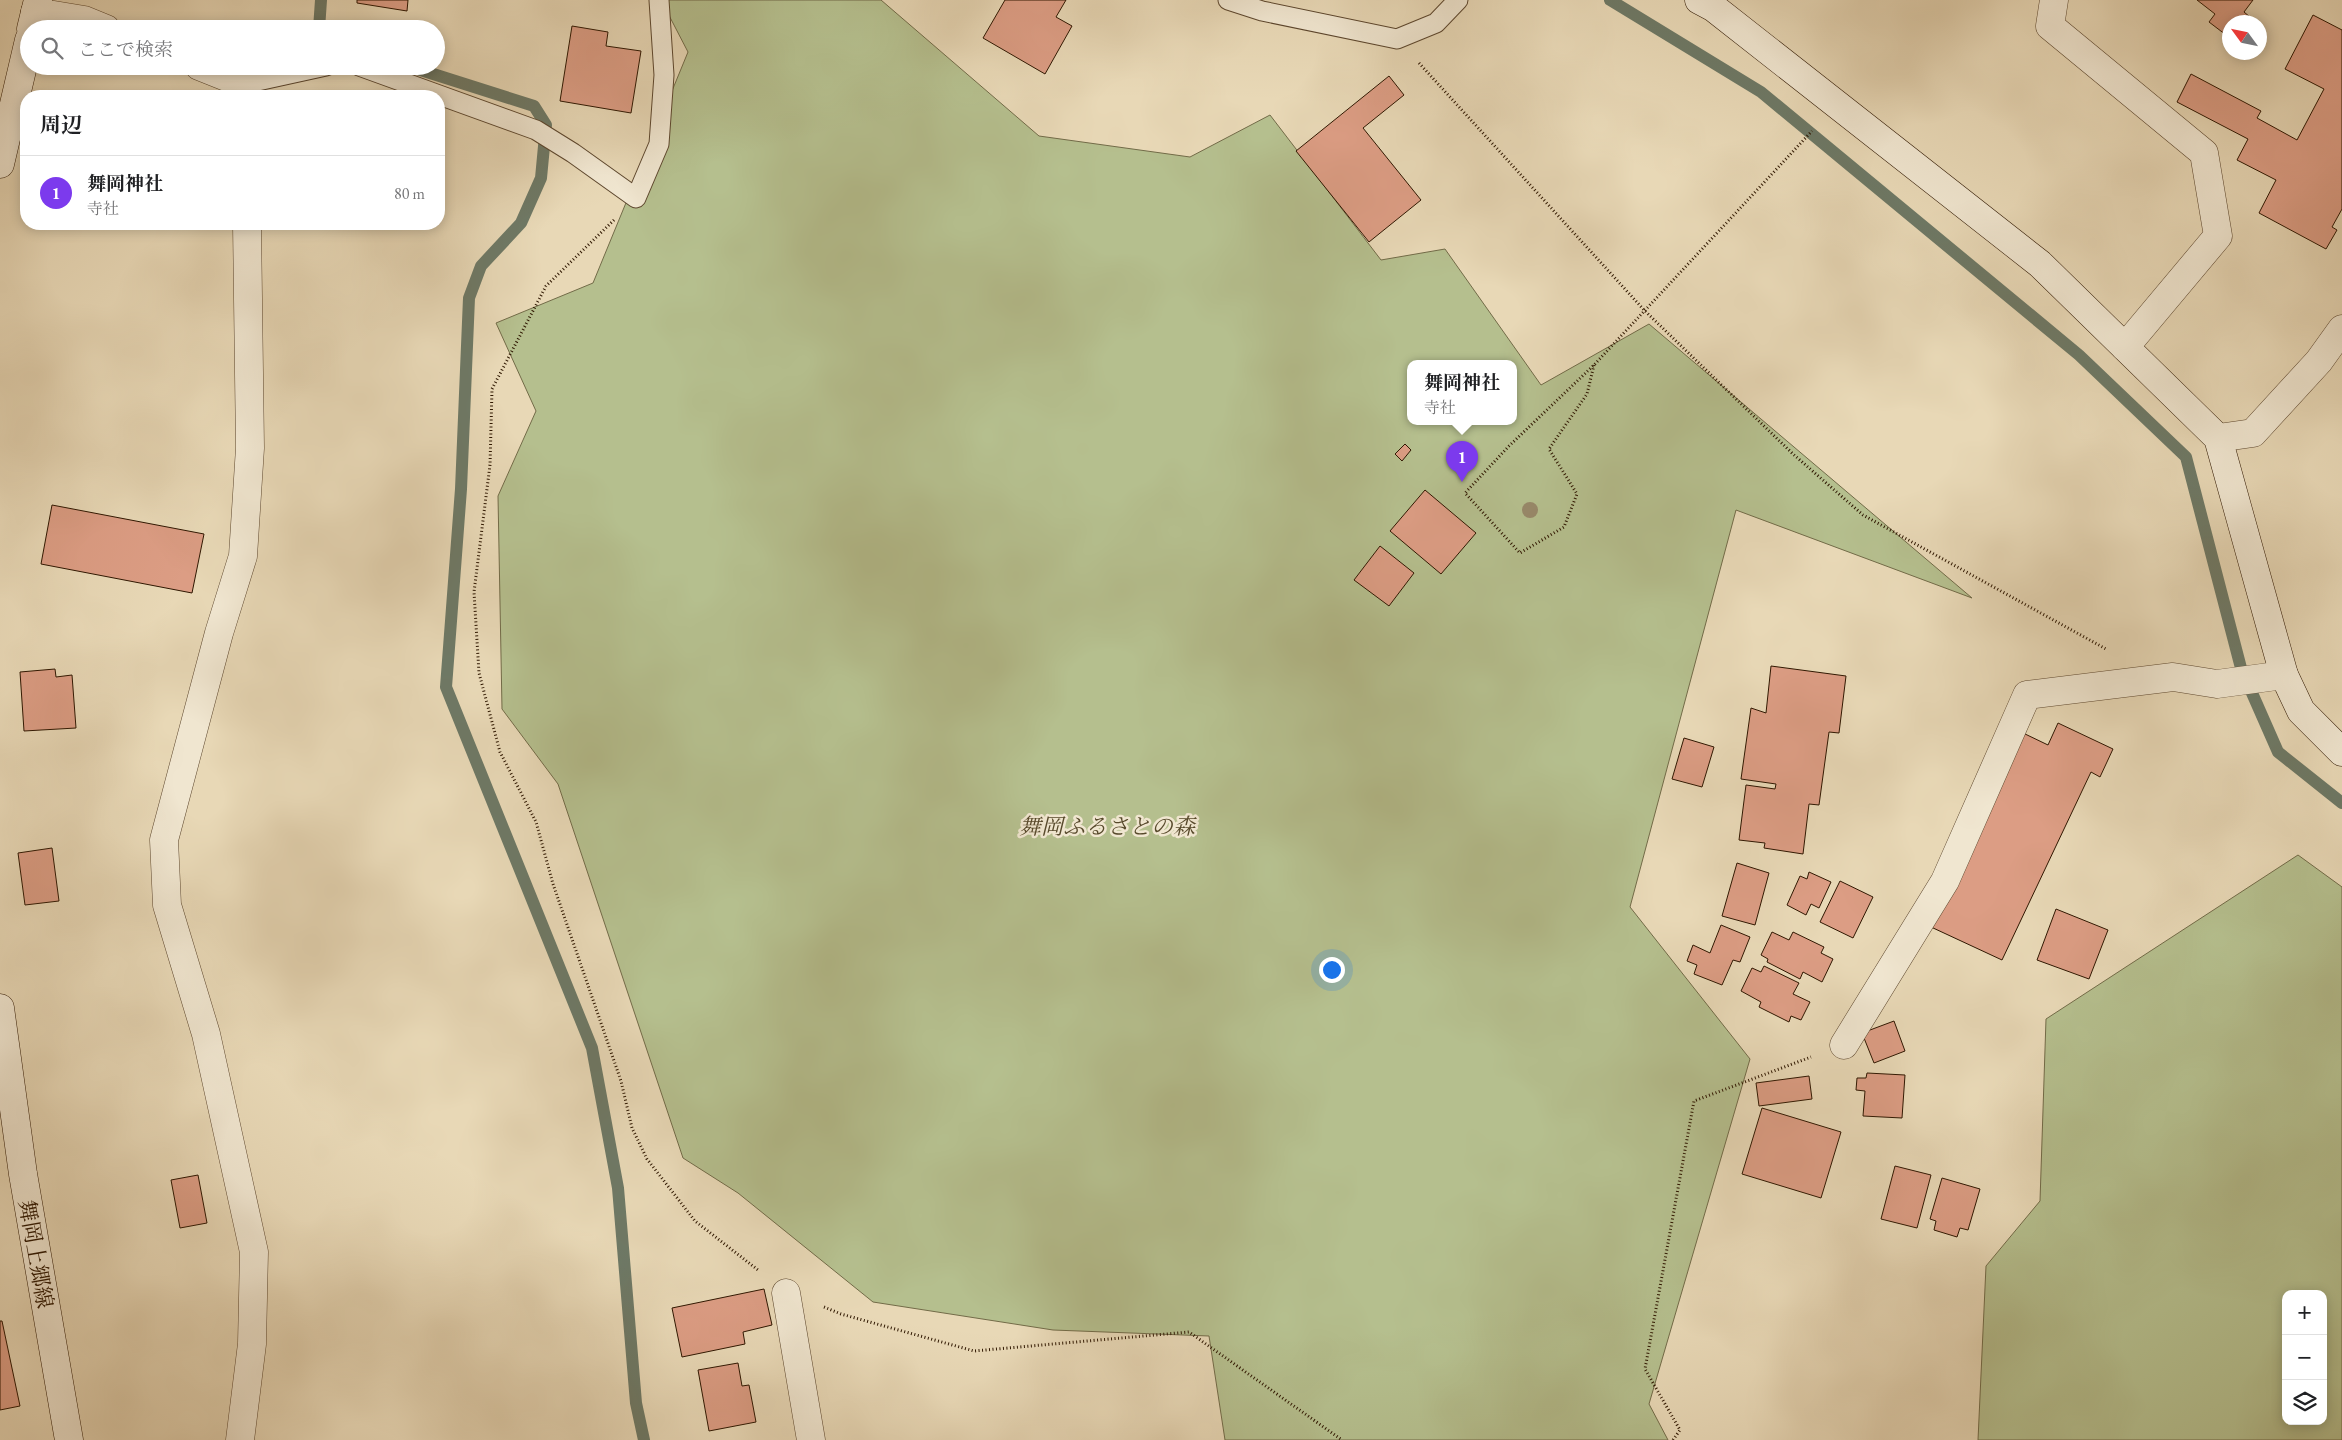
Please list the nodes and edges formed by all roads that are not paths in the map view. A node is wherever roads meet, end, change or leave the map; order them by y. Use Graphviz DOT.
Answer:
graph roads {
  1 [pos="659,0"];
  2 [pos="1228,0"];
  3 [pos="1458,0"];
  4 [pos="1699,0"];
  5 [pos="2054,0"];
  6 [pos="35,14"];
  7 [pos="84,20"];
  8 [pos="21,75"];
  9 [pos="216,75"];
  10 [pos="295,75"];
  11 [pos="384,75"];
  12 [pos="244,90"];
  13 [pos="425,90"];
  14 [pos="445,97"];
  15 [pos="0,164"];
  16 [pos="247,230"];
  17 [pos="2342,329"];
  18 [pos="2125,347"];
  19 [pos="2218,438"];
  20 [pos="2284,675"];
  21 [pos="2342,752"];
  22 [pos="0,1008"];
  23 [pos="1844,1045"];
  24 [pos="786,1292"];
  25 [pos="69,1440"];
  26 [pos="240,1440"];
  27 [pos="811,1440"];
  1 -- 14 [label="lane"];
  2 -- 3 [label="lane"];
  4 -- 18 [label="street"];
  5 -- 18 [label="street"];
  6 -- 7 [label="street"];
  8 -- 15 [label="street"];
  9 -- 12 [label="street"];
  10 -- 12 [label="lane"];
  11 -- 13 [label="lane"];
  16 -- 26 [label="street"];
  17 -- 19 [label="street"];
  18 -- 19 [label="street"];
  19 -- 20 [label="street"];
  20 -- 21 [label="street"];
  20 -- 23 [label="street"];
  22 -- 25 [label="street, 舞岡上郷線"];
  24 -- 27 [label="street"];
}
